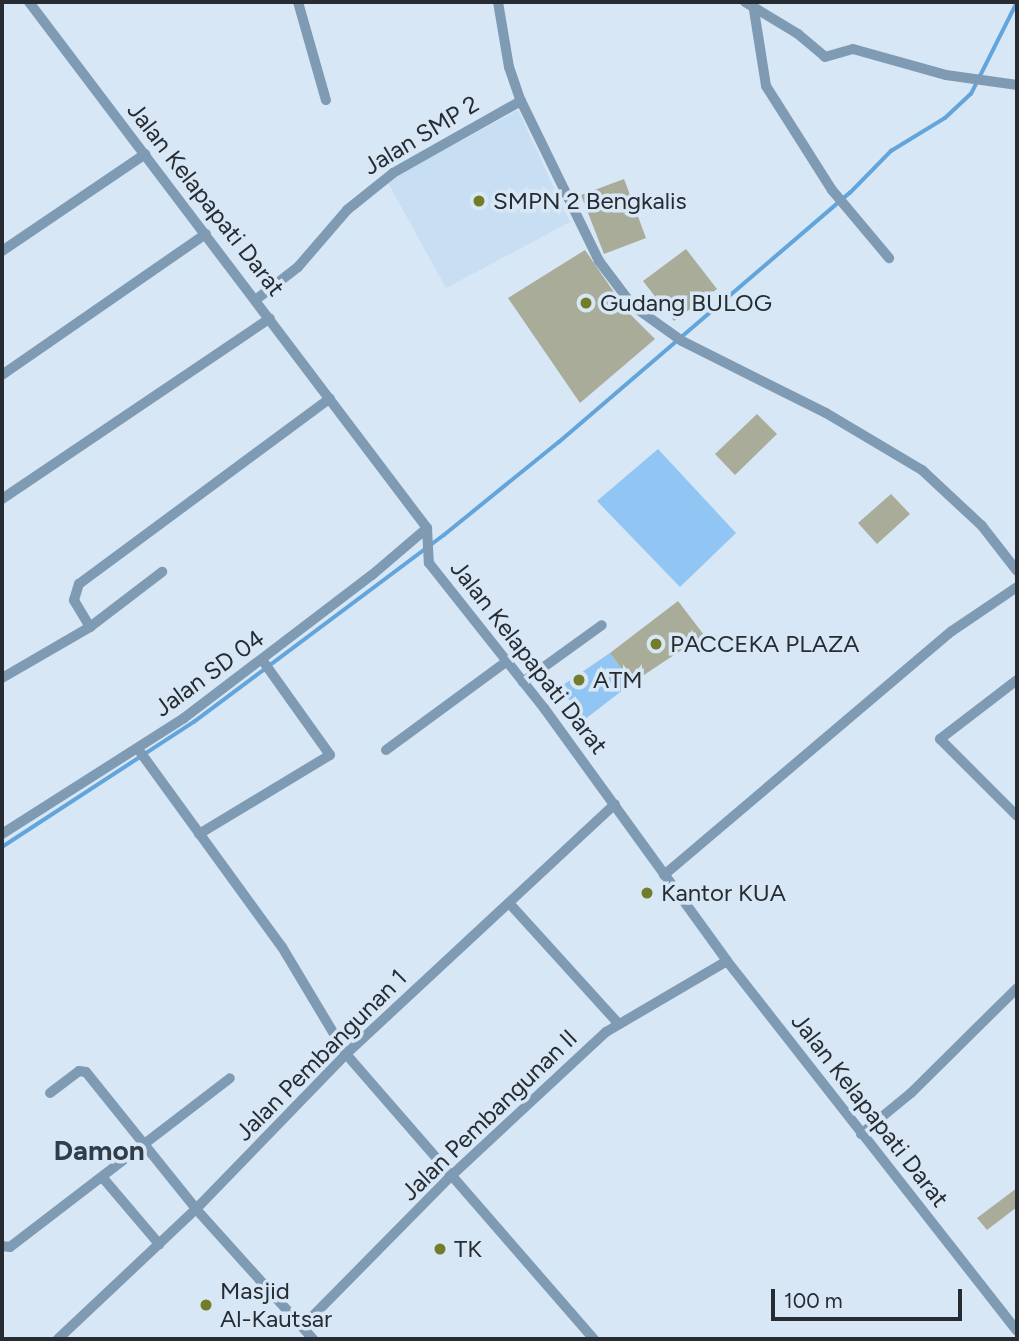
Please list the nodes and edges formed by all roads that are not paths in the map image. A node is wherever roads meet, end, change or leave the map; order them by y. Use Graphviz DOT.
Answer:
graph roads {
  1 [pos="29,2"];
  2 [pos="298,2"];
  3 [pos="498,2"];
  4 [pos="749,6"];
  5 [pos="1017,85"];
  6 [pos="326,100"];
  7 [pos="521,102"];
  8 [pos="145,154"];
  9 [pos="206,234"];
  10 [pos="2,251"];
  11 [pos="889,258"];
  12 [pos="258,298"];
  13 [pos="270,318"];
  14 [pos="2,375"];
  15 [pos="330,398"];
  16 [pos="2,499"];
  17 [pos="427,528"];
  18 [pos="1017,571"];
  19 [pos="162,572"];
  20 [pos="1017,587"];
  21 [pos="602,625"];
  22 [pos="90,626"];
  23 [pos="507,661"];
  24 [pos="265,665"];
  25 [pos="2,678"];
  26 [pos="1017,680"];
  27 [pos="523,682"];
  28 [pos="386,750"];
  29 [pos="142,754"];
  30 [pos="615,803"];
  31 [pos="1017,816"];
  32 [pos="2,834"];
  33 [pos="200,834"];
  34 [pos="664,874"];
  35 [pos="510,904"];
  36 [pos="727,961"];
  37 [pos="1017,988"];
  38 [pos="619,1024"];
  39 [pos="346,1054"];
  40 [pos="230,1078"];
  41 [pos="50,1093"];
  42 [pos="861,1134"];
  43 [pos="145,1144"];
  44 [pos="451,1176"];
  45 [pos="103,1178"];
  46 [pos="195,1209"];
  47 [pos="159,1244"];
  48 [pos="2,1246"];
  49 [pos="302,1327"];
  50 [pos="1017,1331"];
  51 [pos="58,1339"];
  52 [pos="313,1339"];
  53 [pos="594,1339"];
  1 -- 8 [label="street, Jalan Kelapapati Darat"];
  2 -- 6 [label="street"];
  3 -- 7 [label="street"];
  4 -- 5 [label="street"];
  4 -- 11 [label="street"];
  7 -- 12 [label="street, Jalan SMP 2"];
  7 -- 18 [label="street"];
  8 -- 9 [label="street, Jalan Kelapapati Darat"];
  8 -- 10 [label="street"];
  9 -- 12 [label="street, Jalan Kelapapati Darat"];
  9 -- 14 [label="street"];
  12 -- 13 [label="street, Jalan Kelapapati Darat"];
  13 -- 15 [label="street, Jalan Kelapapati Darat"];
  13 -- 16 [label="street"];
  15 -- 17 [label="street, Jalan Kelapapati Darat"];
  15 -- 22 [label="street"];
  17 -- 23 [label="street, Jalan Kelapapati Darat"];
  17 -- 24 [label="street, Jalan SD 04"];
  19 -- 22 [label="street"];
  20 -- 34 [label="street"];
  21 -- 27 [label="street"];
  22 -- 25 [label="street"];
  23 -- 27 [label="street, Jalan Kelapapati Darat"];
  23 -- 28 [label="street"];
  24 -- 29 [label="street, Jalan SD 04"];
  24 -- 33 [label="street"];
  26 -- 31 [label="street"];
  27 -- 30 [label="street, Jalan Kelapapati Darat"];
  29 -- 32 [label="street, Jalan SD 04"];
  29 -- 33 [label="street"];
  30 -- 34 [label="street, Jalan Kelapapati Darat"];
  30 -- 35 [label="street, Jalan Pembangunan 1"];
  33 -- 39 [label="street"];
  34 -- 36 [label="street, Jalan Kelapapati Darat"];
  35 -- 38 [label="street"];
  35 -- 39 [label="street, Jalan Pembangunan 1"];
  36 -- 38 [label="street, Jalan Pembangunan II"];
  36 -- 42 [label="street, Jalan Kelapapati Darat"];
  37 -- 42 [label="street"];
  38 -- 44 [label="street, Jalan Pembangunan II"];
  39 -- 44 [label="street"];
  39 -- 46 [label="street, Jalan Pembangunan 1"];
  40 -- 43 [label="street"];
  41 -- 43 [label="street"];
  42 -- 50 [label="street, Jalan Kelapapati Darat"];
  43 -- 45 [label="street"];
  43 -- 46 [label="street"];
  44 -- 49 [label="street, Jalan Pembangunan II"];
  44 -- 53 [label="street"];
  45 -- 47 [label="street"];
  45 -- 48 [label="street"];
  46 -- 47 [label="street, Jalan Pembangunan 1"];
  46 -- 49 [label="street"];
  47 -- 51 [label="street, Jalan Pembangunan 1"];
  49 -- 52 [label="street"];
}
